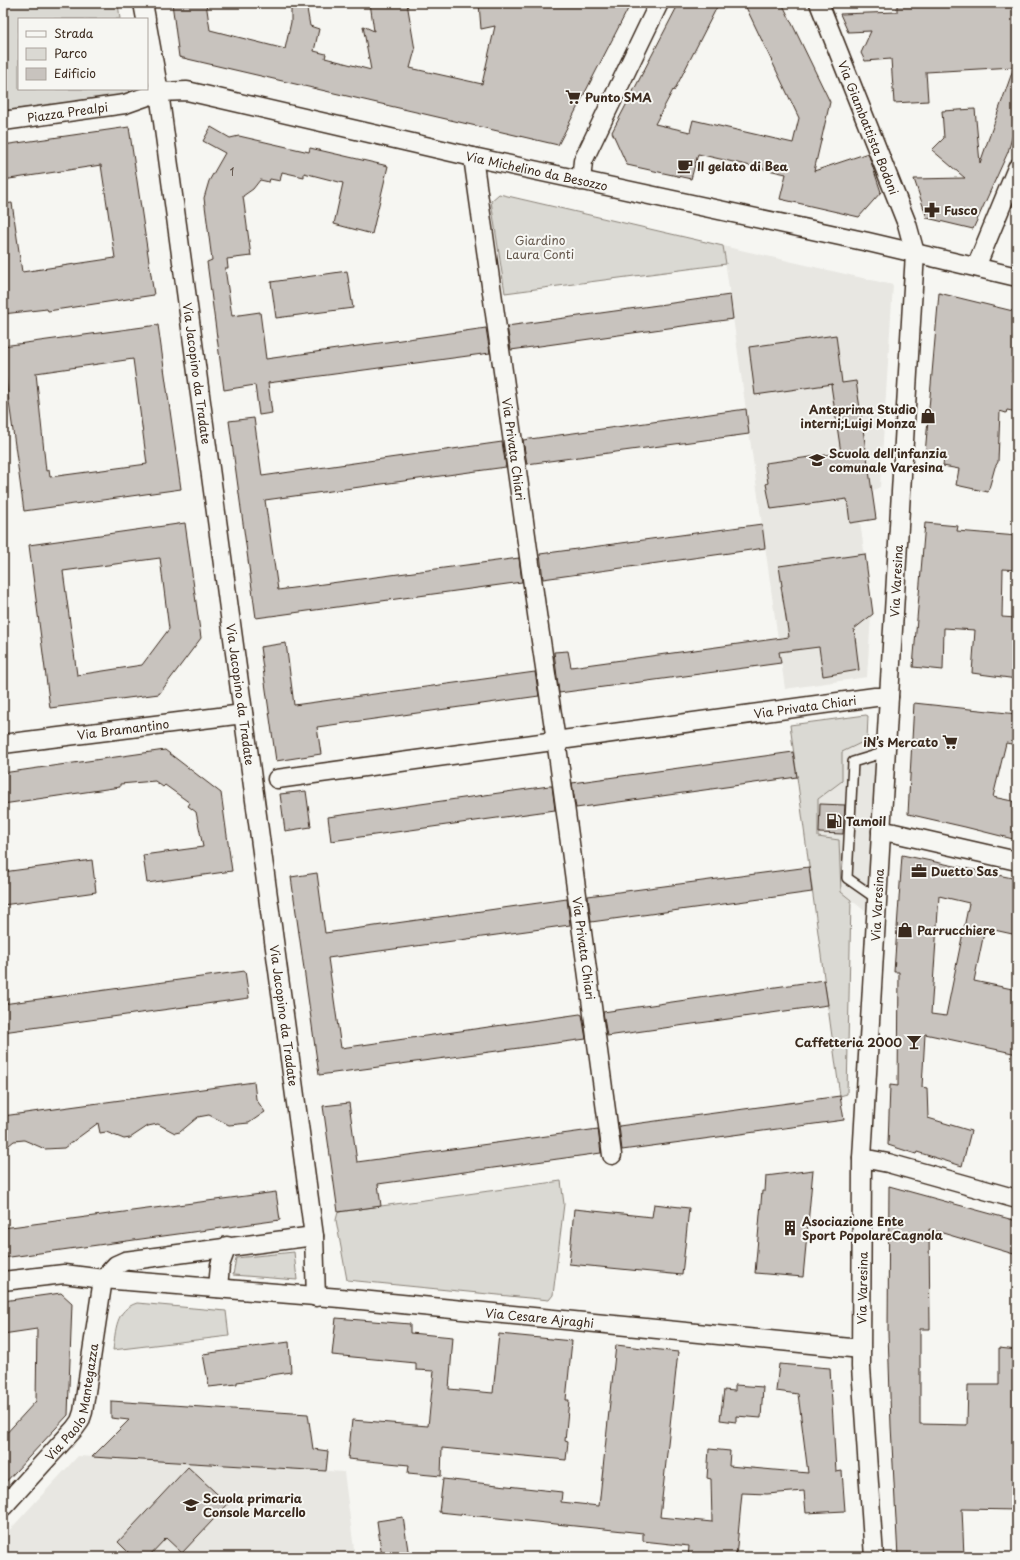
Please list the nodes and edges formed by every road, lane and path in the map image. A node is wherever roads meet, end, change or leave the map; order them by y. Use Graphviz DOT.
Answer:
graph roads {
  1 [pos="143,3"];
  2 [pos="658,3"];
  3 [pos="819,3"];
  4 [pos="146,18"];
  5 [pos="148,31"];
  6 [pos="158,92"];
  7 [pos="3,121"];
  8 [pos="473,157"];
  9 [pos="1017,168"];
  10 [pos="581,181"];
  11 [pos="915,253"];
  12 [pos="976,267"];
  13 [pos="1017,277"];
  14 [pos="882,697"];
  15 [pos="243,714"];
  16 [pos="556,741"];
  17 [pos="3,744"];
  18 [pos="886,752"];
  19 [pos="277,780"];
  20 [pos="881,832"];
  21 [pos="1017,860"];
  22 [pos="877,899"];
  23 [pos="612,1155"];
  24 [pos="862,1158"];
  25 [pos="1017,1199"];
  26 [pos="314,1236"];
  27 [pos="227,1246"];
  28 [pos="104,1279"];
  29 [pos="3,1281"];
  30 [pos="218,1288"];
  31 [pos="316,1297"];
  32 [pos="861,1349"];
  33 [pos="3,1507"];
  34 [pos="874,1557"];
  1 -- 4 [label="street"];
  2 -- 10 [label="street"];
  3 -- 11 [label="street, Via Giambattista Bodoni"];
  5 -- 6 [label="street"];
  6 -- 7 [label="street, Piazza Prealpi"];
  6 -- 8 [label="street, Via Michelino da Besozzo"];
  6 -- 15 [label="street, Via Jacopino da Tradate"];
  8 -- 10 [label="street, Via Michelino da Besozzo"];
  8 -- 16 [label="street, Via Privata Chiari"];
  9 -- 12 [label="street"];
  10 -- 11 [label="street, Via Michelino da Besozzo"];
  11 -- 12 [label="street, Via Michelino da Besozzo"];
  11 -- 14 [label="street, Via Varesina"];
  12 -- 13 [label="street, Via Michelino da Besozzo"];
  14 -- 16 [label="street, Via Privata Chiari"];
  14 -- 18 [label="street, Via Varesina"];
  15 -- 17 [label="street, Via Bramantino"];
  15 -- 26 [label="street, Via Jacopino da Tradate"];
  16 -- 19 [label="street, Via Privata Chiari"];
  16 -- 23 [label="street, Via Privata Chiari"];
  18 -- 20 [label="street, Via Varesina"];
  18 -- 22 [label="lane"];
  20 -- 21 [label="street"];
  20 -- 22 [label="street, Via Varesina"];
  22 -- 24 [label="street, Via Varesina"];
  24 -- 25 [label="street"];
  24 -- 32 [label="street, Via Varesina"];
  26 -- 27 [label="street"];
  26 -- 31 [label="street, Via Jacopino da Tradate"];
  27 -- 28 [label="street"];
  27 -- 30 [label="street"];
  28 -- 29 [label="street, Via Cesare Ajraghi"];
  28 -- 30 [label="street, Via Cesare Ajraghi"];
  28 -- 33 [label="street, Via Paolo Mantegazza"];
  30 -- 31 [label="street, Via Cesare Ajraghi"];
  31 -- 32 [label="street, Via Cesare Ajraghi"];
  32 -- 34 [label="street, Via Varesina"];
}
